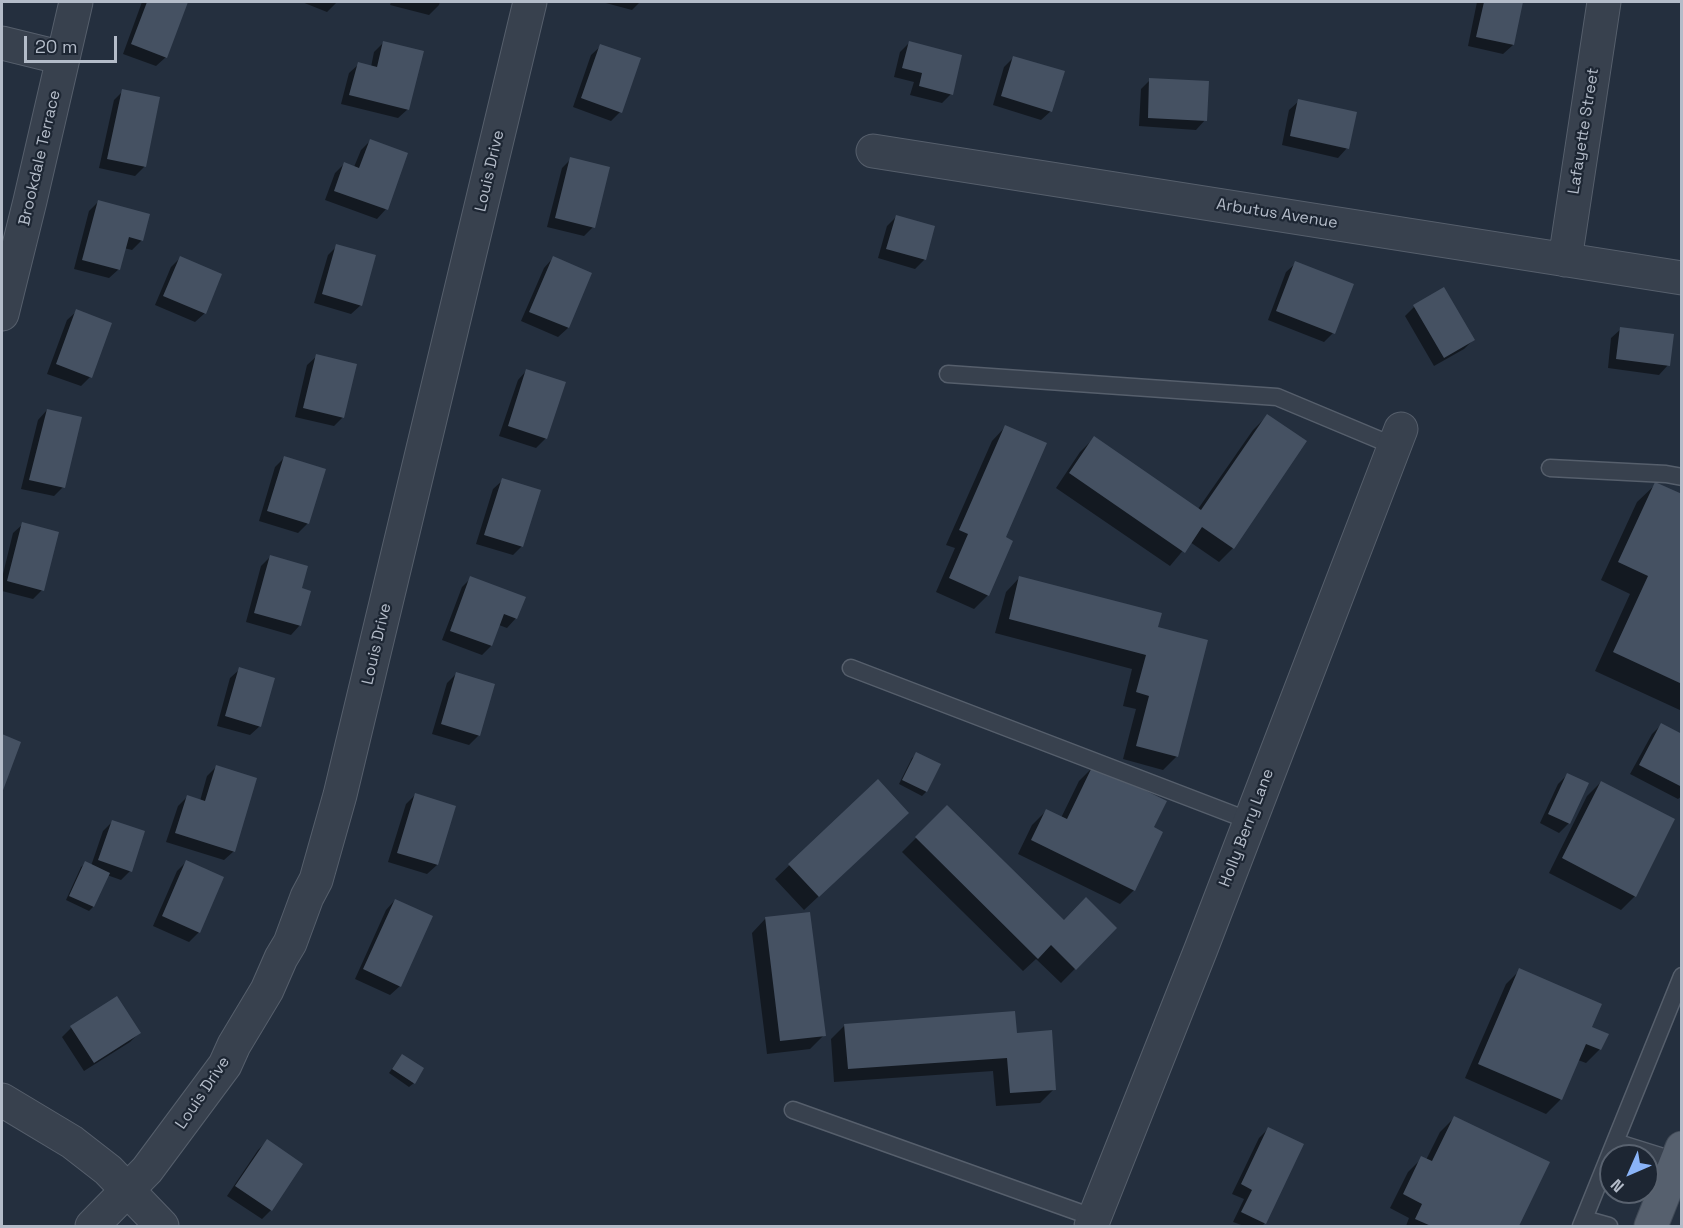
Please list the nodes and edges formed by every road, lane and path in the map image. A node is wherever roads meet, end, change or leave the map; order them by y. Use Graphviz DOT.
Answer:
graph roads {
  1 [pos="76,2"];
  2 [pos="530,2"];
  3 [pos="1604,2"];
  4 [pos="2,43"];
  5 [pos="63,58"];
  6 [pos="873,151"];
  7 [pos="1565,260"];
  8 [pos="1682,278"];
  9 [pos="2,314"];
  10 [pos="948,374"];
  11 [pos="1398,437"];
  12 [pos="1550,468"];
  13 [pos="1682,477"];
  14 [pos="851,668"];
  15 [pos="1250,821"];
  16 [pos="1682,976"];
  17 [pos="1677,1003"];
  18 [pos="2,1100"];
  19 [pos="793,1110"];
  20 [pos="1615,1142"];
  21 [pos="1679,1154"];
  22 [pos="127,1191"];
  23 [pos="1093,1222"];
  24 [pos="1583,1223"];
  25 [pos="92,1227"];
  26 [pos="162,1227"];
  27 [pos="1609,1227"];
  28 [pos="1651,1227"];
  1 -- 5 [label="street, Brookdale Terrace"];
  2 -- 22 [label="street, Louis Drive"];
  3 -- 7 [label="street, Lafayette Street"];
  4 -- 5 [label="street"];
  5 -- 9 [label="street, Brookdale Terrace"];
  6 -- 7 [label="street, Arbutus Avenue"];
  7 -- 8 [label="street, Arbutus Avenue"];
  10 -- 11 [label="lane"];
  11 -- 15 [label="street, Holly Berry Lane"];
  12 -- 13 [label="lane"];
  14 -- 15 [label="lane"];
  15 -- 23 [label="street, Holly Berry Lane"];
  16 -- 17 [label="lane"];
  17 -- 20 [label="lane"];
  18 -- 22 [label="street"];
  19 -- 23 [label="lane"];
  20 -- 21 [label="lane"];
  20 -- 24 [label="lane"];
  21 -- 28 [label="main road"];
  22 -- 25 [label="street, Louis Drive"];
  22 -- 26 [label="street"];
  24 -- 27 [label="lane"];
}
